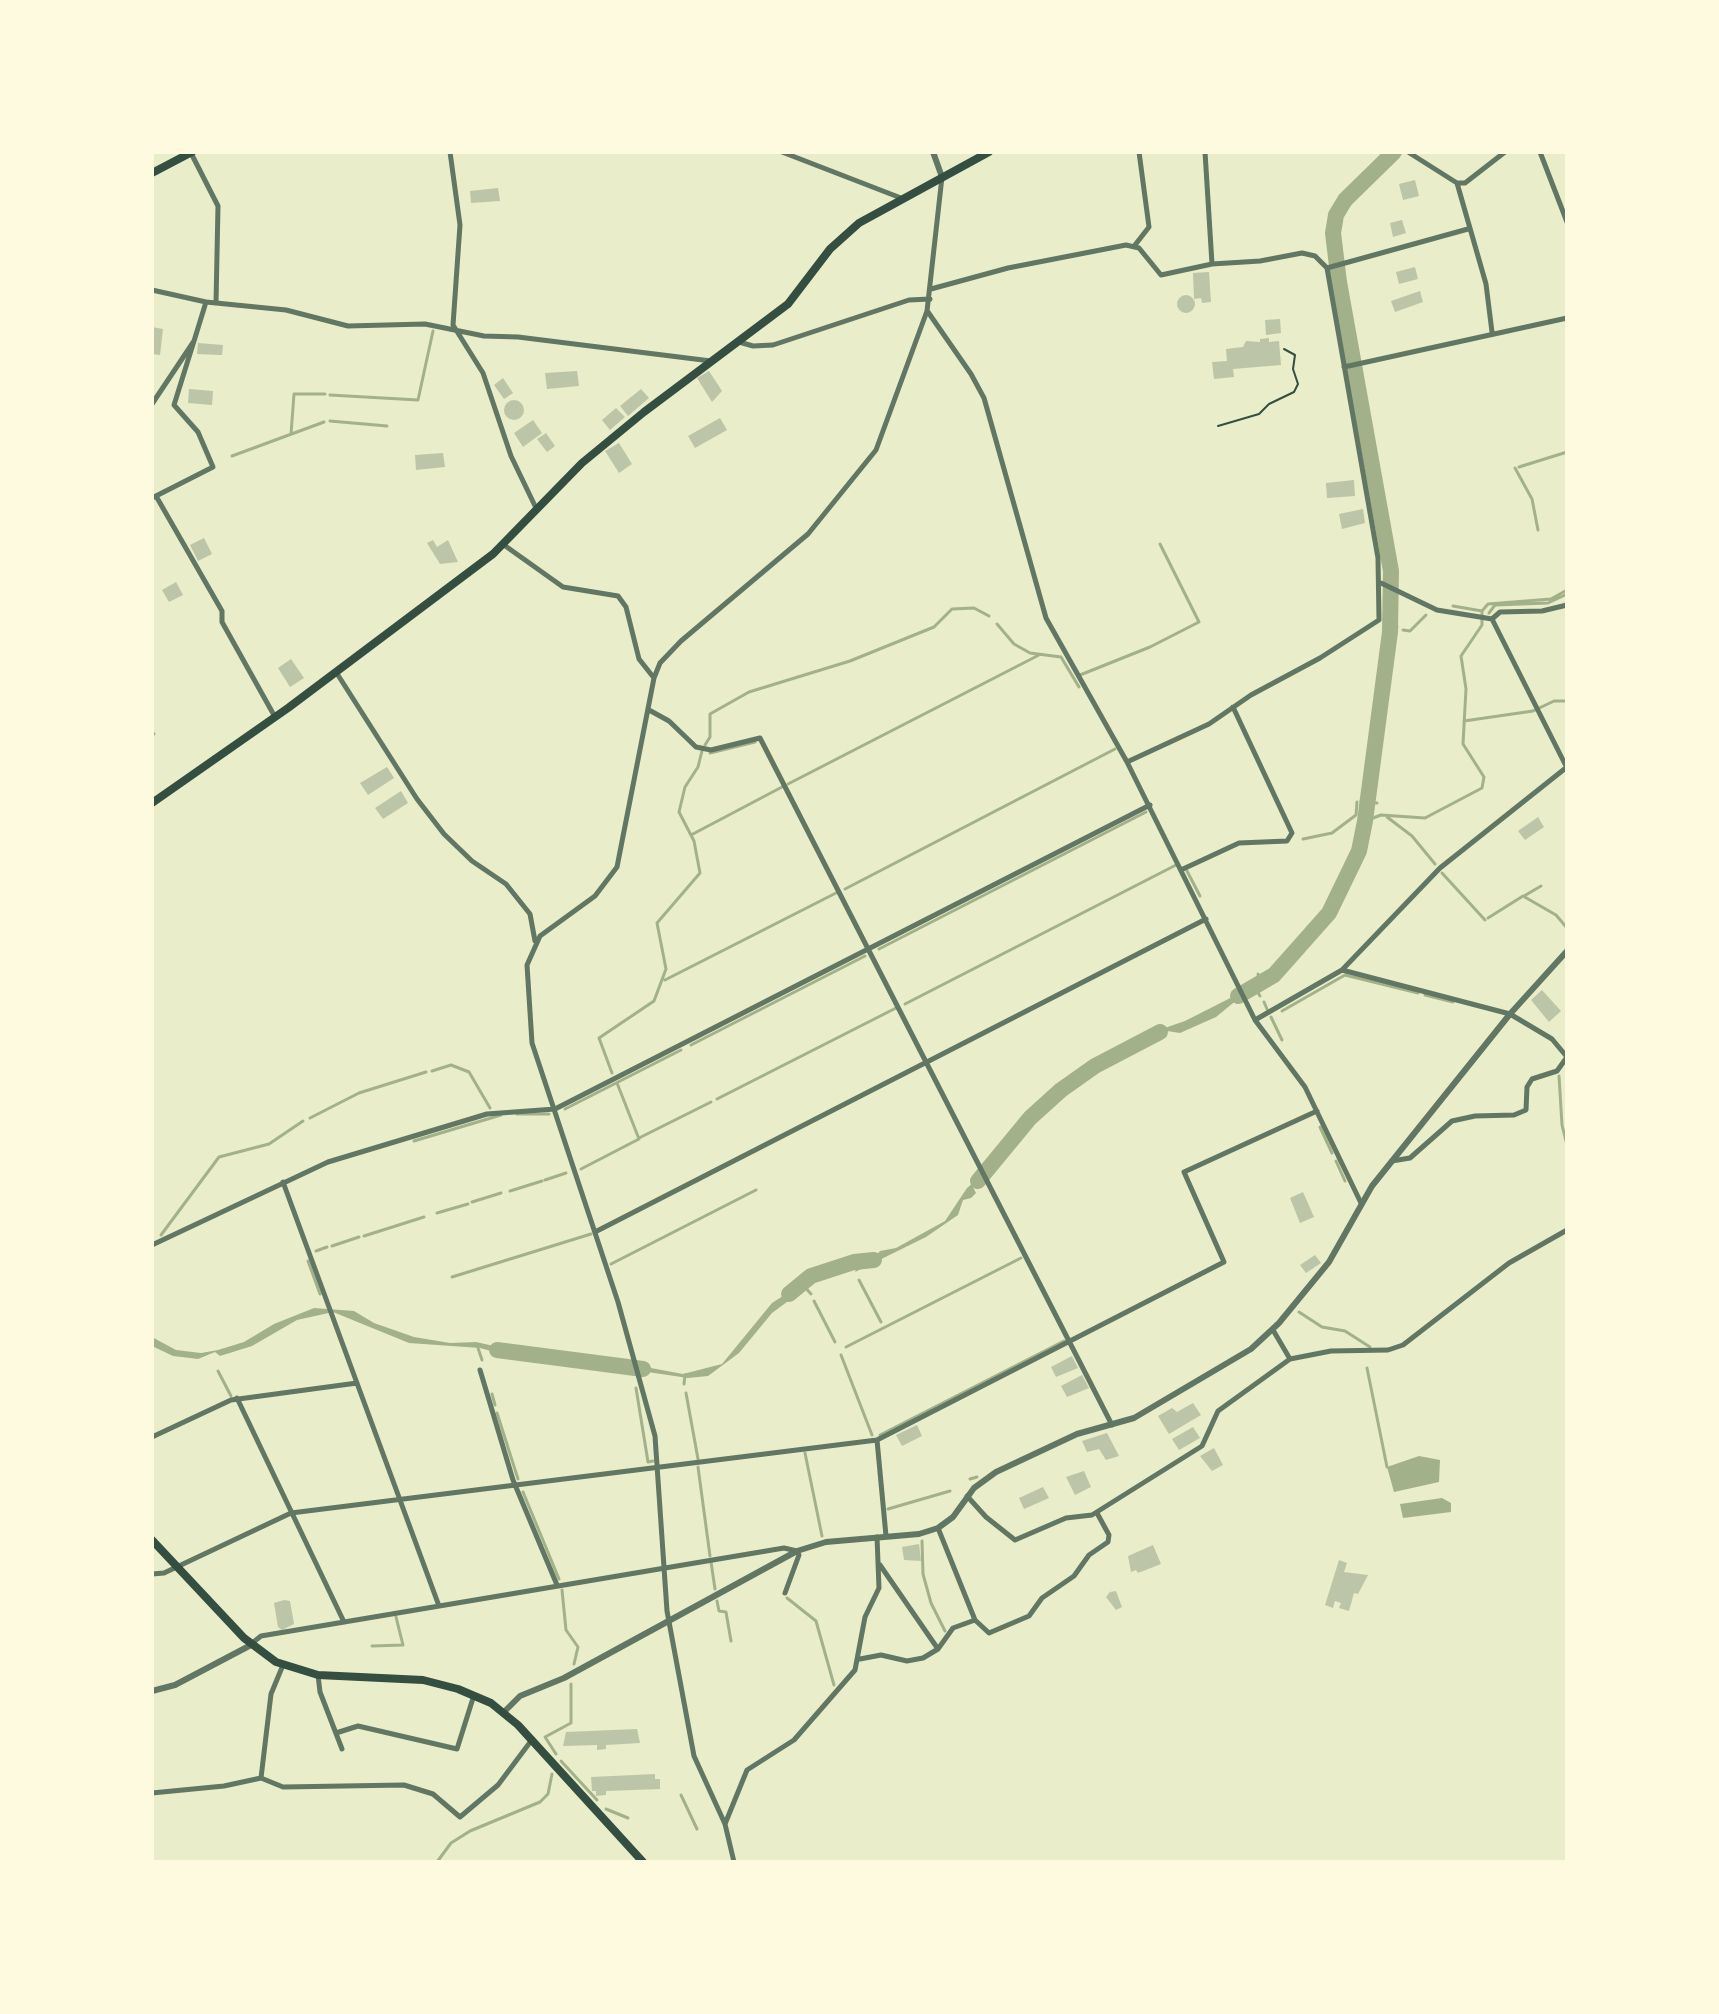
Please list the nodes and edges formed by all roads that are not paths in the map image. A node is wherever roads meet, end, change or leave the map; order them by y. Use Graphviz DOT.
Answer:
graph roads {
  1 [pos="192,152"];
  2 [pos="450,152"];
  3 [pos="782,152"];
  4 [pos="933,152"];
  5 [pos="989,152"];
  6 [pos="1139,152"];
  7 [pos="1205,152"];
  8 [pos="1408,152"];
  9 [pos="1505,152"];
  10 [pos="1540,152"];
  11 [pos="152,173"];
  12 [pos="942,177"];
  13 [pos="1457,183"];
  14 [pos="901,198"];
  15 [pos="1567,222"];
  16 [pos="1468,229"];
  17 [pos="1135,245"];
  18 [pos="1212,264"];
  19 [pos="1329,266"];
  20 [pos="931,289"];
  21 [pos="152,290"];
  22 [pos="930,299"];
  23 [pos="206,302"];
  24 [pos="216,303"];
  25 [pos="927,311"];
  26 [pos="1567,318"];
  27 [pos="458,330"];
  28 [pos="1492,332"];
  29 [pos="194,341"];
  30 [pos="738,341"];
  31 [pos="711,361"];
  32 [pos="1347,367"];
  33 [pos="152,404"];
  34 [pos="154,497"];
  35 [pos="536,508"];
  36 [pos="504,545"];
  37 [pos="1383,584"];
  38 [pos="1567,605"];
  39 [pos="1490,619"];
  40 [pos="335,671"];
  41 [pos="654,678"];
  42 [pos="1233,707"];
  43 [pos="649,710"];
  44 [pos="275,717"];
  45 [pos="1127,762"];
  46 [pos="1567,768"];
  47 [pos="152,803"];
  48 [pos="1150,805"];
  49 [pos="1182,870"];
  50 [pos="1206,919"];
  51 [pos="536,942"];
  52 [pos="870,948"];
  53 [pos="1567,951"];
  54 [pos="1342,970"];
  55 [pos="1510,1014"];
  56 [pos="1255,1020"];
  57 [pos="927,1061"];
  58 [pos="555,1109"];
  59 [pos="1317,1111"];
  60 [pos="1392,1161"];
  61 [pos="283,1182"];
  62 [pos="1361,1203"];
  63 [pos="1567,1230"];
  64 [pos="595,1232"];
  65 [pos="152,1245"];
  66 [pos="1273,1330"];
  67 [pos="1070,1341"];
  68 [pos="1290,1359"];
  69 [pos="480,1370"];
  70 [pos="357,1383"];
  71 [pos="237,1398"];
  72 [pos="1112,1425"];
  73 [pos="152,1437"];
  74 [pos="877,1440"];
  75 [pos="658,1468"];
  76 [pos="516,1486"];
  77 [pos="967,1496"];
  78 [pos="400,1500"];
  79 [pos="291,1513"];
  80 [pos="1097,1513"];
  81 [pos="938,1528"];
  82 [pos="886,1536"];
  83 [pos="877,1537"];
  84 [pos="152,1540"];
  85 [pos="797,1551"];
  86 [pos="879,1564"];
  87 [pos="177,1567"];
  88 [pos="664,1567"];
  89 [pos="152,1574"];
  90 [pos="557,1585"];
  91 [pos="785,1593"];
  92 [pos="439,1606"];
  93 [pos="975,1620"];
  94 [pos="669,1621"];
  95 [pos="344,1622"];
  96 [pos="251,1645"];
  97 [pos="938,1649"];
  98 [pos="860,1659"];
  99 [pos="283,1665"];
  100 [pos="318,1675"];
  101 [pos="152,1691"];
  102 [pos="474,1694"];
  103 [pos="504,1712"];
  104 [pos="336,1733"];
  105 [pos="531,1741"];
  106 [pos="342,1749"];
  107 [pos="261,1778"];
  108 [pos="152,1793"];
  109 [pos="725,1824"];
  110 [pos="643,1862"];
  111 [pos="734,1862"];
  1 -- 11 [label="main road"];
  1 -- 24 [label="street"];
  2 -- 27 [label="street"];
  3 -- 14 [label="street"];
  4 -- 12 [label="street"];
  5 -- 12 [label="main road"];
  6 -- 17 [label="street"];
  7 -- 18 [label="street"];
  8 -- 13 [label="street"];
  9 -- 13 [label="street"];
  10 -- 15 [label="street"];
  12 -- 14 [label="main road"];
  12 -- 20 [label="street"];
  13 -- 16 [label="street"];
  14 -- 30 [label="main road"];
  16 -- 19 [label="street"];
  16 -- 28 [label="street"];
  17 -- 18 [label="street"];
  17 -- 20 [label="street"];
  18 -- 19 [label="street"];
  19 -- 32 [label="street"];
  20 -- 22 [label="street"];
  21 -- 23 [label="street"];
  22 -- 25 [label="street"];
  22 -- 30 [label="street"];
  23 -- 24 [label="street"];
  23 -- 29 [label="street"];
  24 -- 27 [label="street"];
  25 -- 41 [label="street"];
  25 -- 45 [label="street"];
  26 -- 28 [label="street"];
  27 -- 31 [label="street"];
  27 -- 35 [label="street"];
  28 -- 32 [label="street"];
  29 -- 33 [label="street"];
  29 -- 34 [label="street"];
  30 -- 31 [label="main road"];
  31 -- 35 [label="main road"];
  32 -- 37 [label="street"];
  34 -- 44 [label="street"];
  35 -- 36 [label="main road"];
  36 -- 40 [label="main road"];
  36 -- 41 [label="street"];
  37 -- 39 [label="street"];
  37 -- 42 [label="street"];
  38 -- 39 [label="street"];
  39 -- 46 [label="street"];
  40 -- 44 [label="main road"];
  40 -- 51 [label="street"];
  41 -- 43 [label="street"];
  42 -- 45 [label="street"];
  42 -- 49 [label="street"];
  43 -- 51 [label="street"];
  43 -- 52 [label="street"];
  44 -- 47 [label="main road"];
  45 -- 48 [label="street"];
  46 -- 54 [label="street"];
  48 -- 49 [label="street"];
  48 -- 52 [label="street"];
  49 -- 50 [label="street"];
  50 -- 56 [label="street"];
  50 -- 57 [label="street"];
  51 -- 58 [label="street"];
  52 -- 57 [label="street"];
  52 -- 58 [label="street"];
  53 -- 55 [label="street"];
  54 -- 55 [label="street"];
  54 -- 56 [label="street"];
  55 -- 60 [label="street"];
  55 -- 60 [label="street"];
  56 -- 59 [label="street"];
  57 -- 64 [label="street"];
  57 -- 67 [label="street"];
  58 -- 61 [label="street"];
  58 -- 64 [label="street"];
  59 -- 62 [label="street"];
  59 -- 67 [label="street"];
  60 -- 62 [label="street"];
  61 -- 65 [label="street"];
  61 -- 70 [label="street"];
  62 -- 66 [label="street"];
  63 -- 68 [label="street"];
  64 -- 75 [label="street"];
  66 -- 68 [label="street"];
  66 -- 72 [label="street"];
  67 -- 72 [label="street"];
  67 -- 74 [label="street"];
  68 -- 80 [label="street"];
  69 -- 76 [label="street"];
  70 -- 71 [label="street"];
  70 -- 78 [label="street"];
  71 -- 73 [label="street"];
  71 -- 79 [label="street"];
  72 -- 77 [label="street"];
  74 -- 75 [label="street"];
  74 -- 82 [label="street"];
  75 -- 76 [label="street"];
  75 -- 88 [label="street"];
  76 -- 78 [label="street"];
  76 -- 90 [label="street"];
  77 -- 80 [label="street"];
  77 -- 81 [label="street"];
  78 -- 79 [label="street"];
  78 -- 92 [label="street"];
  79 -- 87 [label="street"];
  79 -- 95 [label="street"];
  80 -- 93 [label="street"];
  81 -- 82 [label="street"];
  81 -- 93 [label="street"];
  82 -- 83 [label="street"];
  83 -- 85 [label="street"];
  83 -- 86 [label="street"];
  84 -- 87 [label="main road"];
  85 -- 88 [label="street"];
  85 -- 91 [label="street"];
  85 -- 94 [label="street"];
  86 -- 97 [label="street"];
  86 -- 98 [label="street"];
  87 -- 89 [label="street"];
  87 -- 96 [label="main road"];
  88 -- 90 [label="street"];
  88 -- 94 [label="street"];
  90 -- 92 [label="street"];
  92 -- 95 [label="street"];
  93 -- 97 [label="street"];
  94 -- 103 [label="street"];
  94 -- 109 [label="street"];
  95 -- 96 [label="street"];
  96 -- 99 [label="main road"];
  96 -- 101 [label="street"];
  97 -- 98 [label="street"];
  98 -- 109 [label="street"];
  99 -- 100 [label="main road"];
  99 -- 107 [label="street"];
  100 -- 102 [label="main road"];
  100 -- 104 [label="street"];
  102 -- 103 [label="main road"];
  102 -- 104 [label="street"];
  103 -- 105 [label="main road"];
  104 -- 106 [label="street"];
  105 -- 107 [label="street"];
  105 -- 110 [label="main road"];
  107 -- 108 [label="street"];
  109 -- 111 [label="street"];
}
